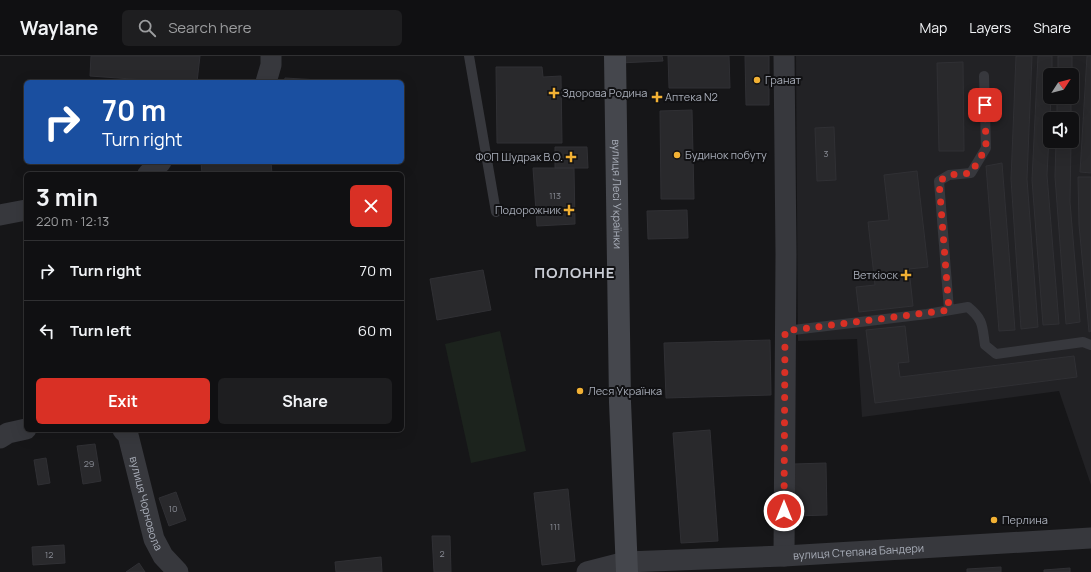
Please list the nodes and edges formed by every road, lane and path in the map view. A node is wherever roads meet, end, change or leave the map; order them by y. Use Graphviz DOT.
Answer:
graph roads {
  1 [pos="271,56"];
  2 [pos="469,56"];
  3 [pos="615,56"];
  4 [pos="784,56"];
  5 [pos="984,76"];
  6 [pos="267,80"];
  7 [pos="24,210"];
  8 [pos="496,212"];
  9 [pos="0,215"];
  10 [pos="949,310"];
  11 [pos="785,331"];
  12 [pos="1091,345"];
  13 [pos="24,429"];
  14 [pos="125,432"];
  15 [pos="0,438"];
  16 [pos="1091,538"];
  17 [pos="784,556"];
  18 [pos="626,567"];
  19 [pos="178,572"];
  20 [pos="587,572"];
  1 -- 6 [label="street"];
  2 -- 8 [label="lane"];
  3 -- 18 [label="main road, вулиця Лесі Українки"];
  4 -- 11 [label="street"];
  5 -- 10 [label="lane"];
  7 -- 9 [label="street"];
  10 -- 11 [label="lane"];
  10 -- 12 [label="lane"];
  11 -- 17 [label="street"];
  13 -- 15 [label="street"];
  14 -- 19 [label="street, вулиця Чорновола"];
  16 -- 17 [label="street, вулиця Степана Бандери"];
  17 -- 18 [label="street, вулиця Степана Бандери"];
  18 -- 20 [label="street"];
}
